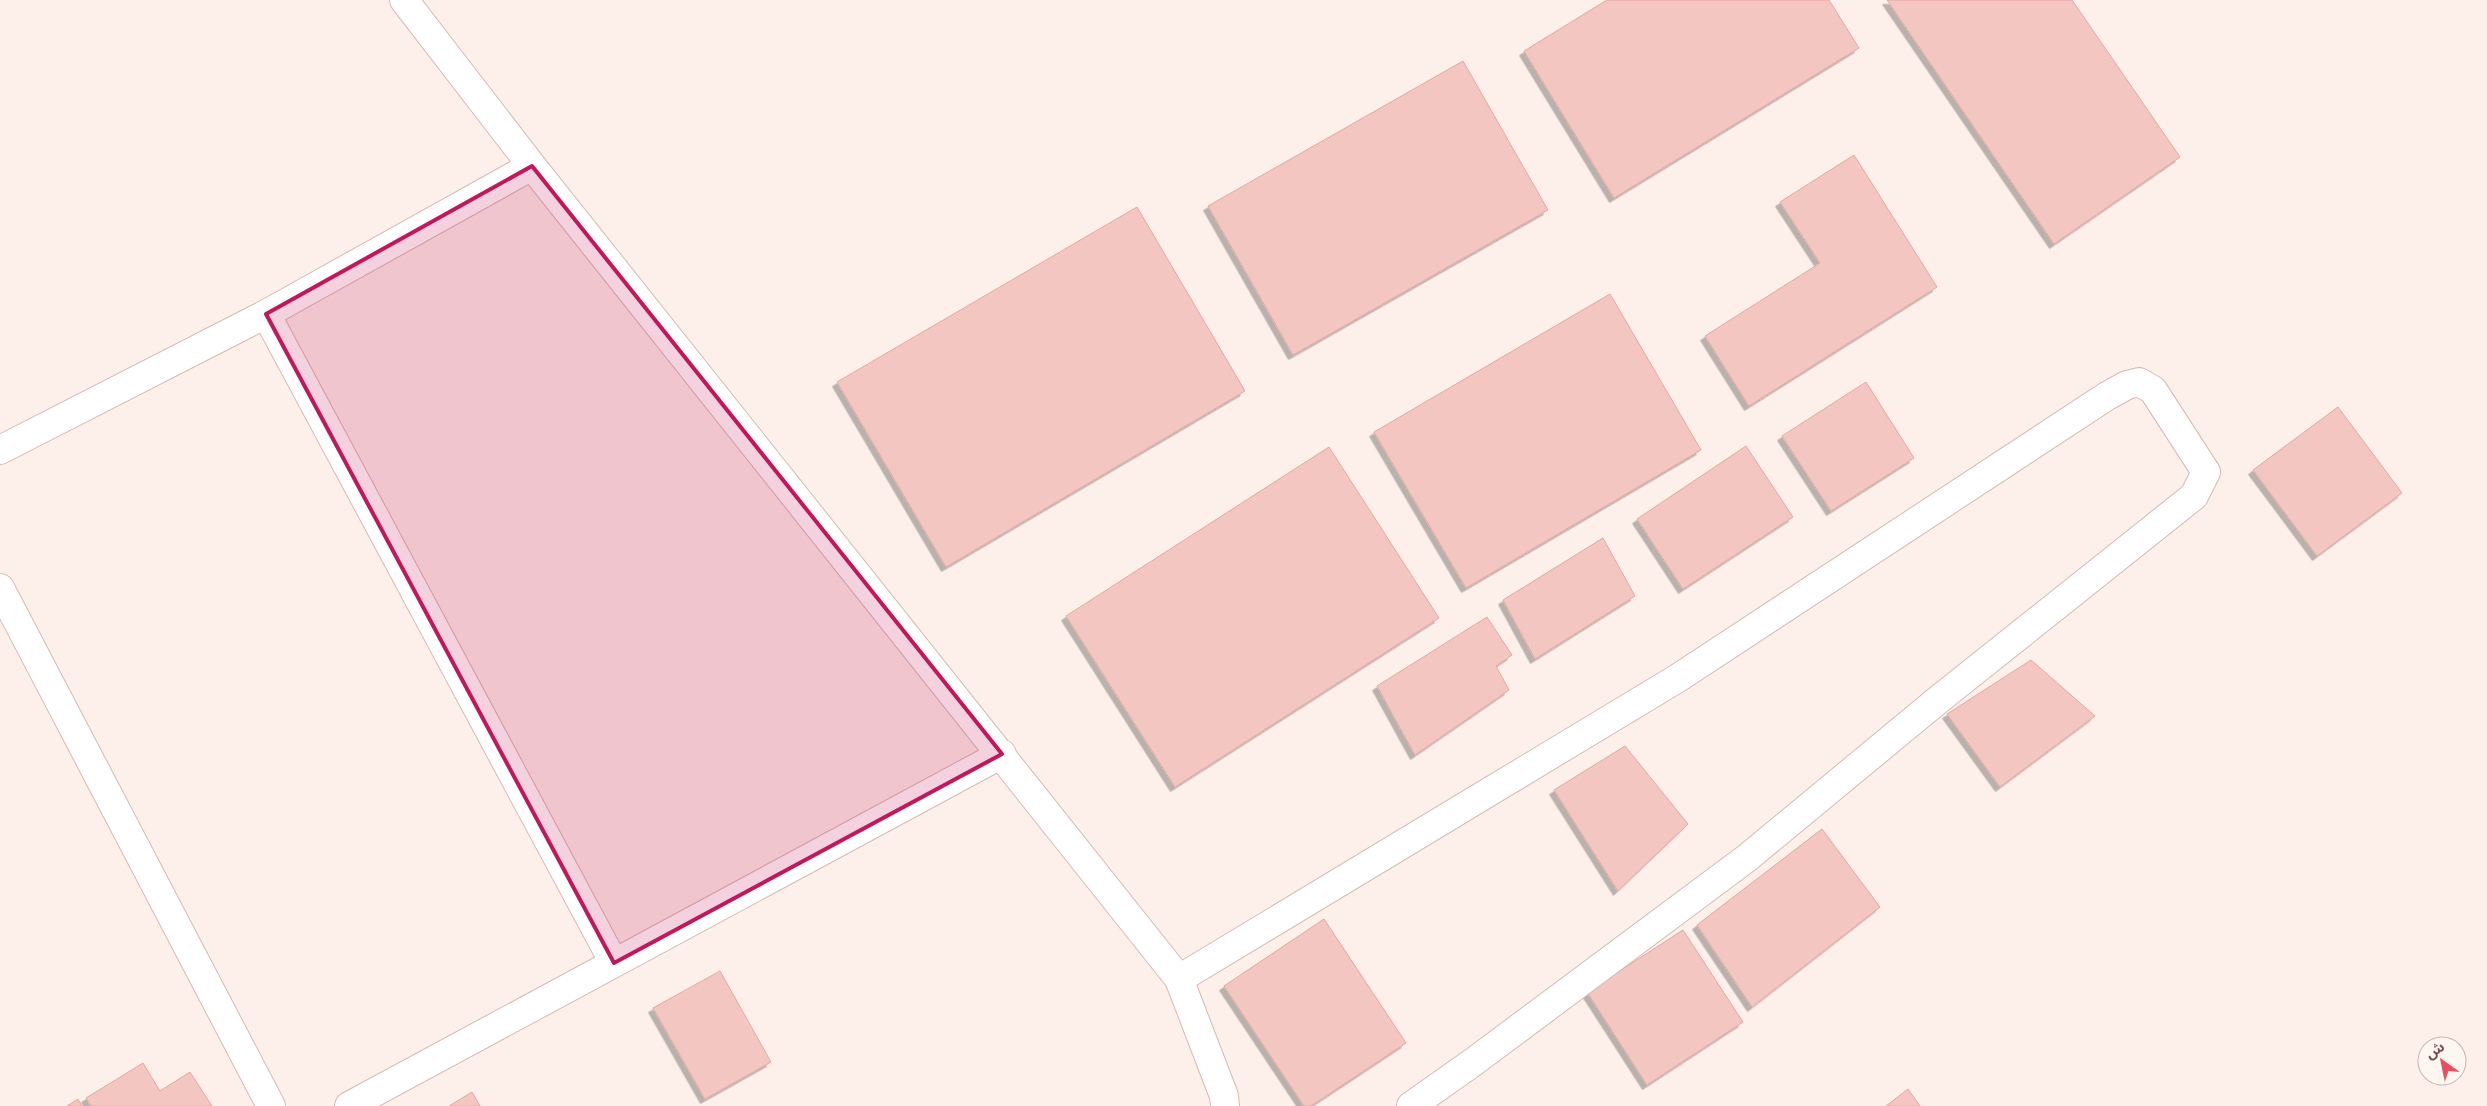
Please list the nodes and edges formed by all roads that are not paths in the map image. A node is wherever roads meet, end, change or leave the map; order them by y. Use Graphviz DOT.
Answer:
graph roads {
  1 [pos="404,0"];
  2 [pos="532,166"];
  3 [pos="266,314"];
  4 [pos="0,450"];
  5 [pos="0,588"];
  6 [pos="1002,754"];
  7 [pos="614,963"];
  8 [pos="1179,979"];
  9 [pos="271,1106"];
  10 [pos="349,1106"];
  11 [pos="1225,1106"];
  12 [pos="1411,1106"];
  1 -- 2 [label="street"];
  2 -- 3 [label="street"];
  2 -- 6 [label="street"];
  3 -- 4 [label="street"];
  3 -- 7 [label="street"];
  5 -- 9 [label="street"];
  6 -- 7 [label="street"];
  6 -- 8 [label="street"];
  7 -- 10 [label="street"];
  8 -- 11 [label="street"];
  8 -- 12 [label="street"];
}
